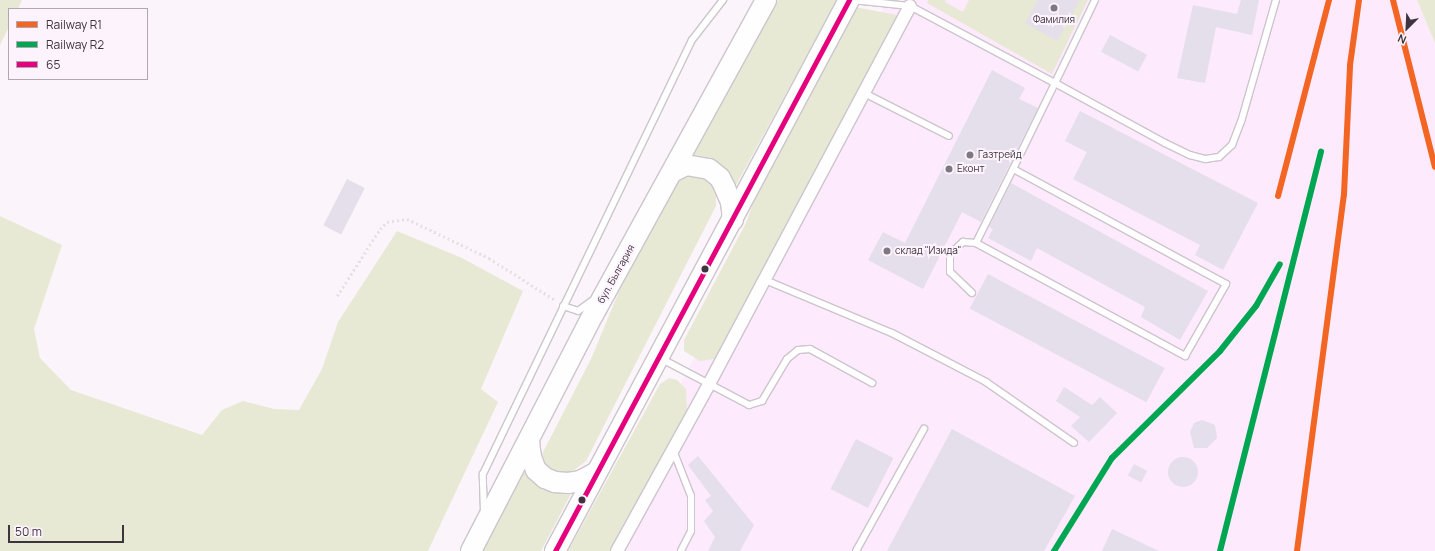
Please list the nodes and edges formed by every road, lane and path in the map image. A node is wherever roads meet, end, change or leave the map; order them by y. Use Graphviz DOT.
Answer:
graph roads {
  1 [pos="723,0"];
  2 [pos="766,0"];
  3 [pos="851,0"];
  4 [pos="1095,0"];
  5 [pos="1276,0"];
  6 [pos="912,3"];
  7 [pos="1055,83"];
  8 [pos="864,93"];
  9 [pos="949,136"];
  10 [pos="1013,169"];
  11 [pos="672,172"];
  12 [pos="733,220"];
  13 [pos="976,243"];
  14 [pos="615,276"];
  15 [pos="765,280"];
  16 [pos="972,293"];
  17 [pos="337,296"];
  18 [pos="563,306"];
  19 [pos="659,358"];
  20 [pos="872,383"];
  21 [pos="709,384"];
  22 [pos="924,429"];
  23 [pos="529,441"];
  24 [pos="1074,443"];
  25 [pos="673,449"];
  26 [pos="597,472"];
  27 [pos="484,526"];
  28 [pos="471,551"];
  29 [pos="555,551"];
  30 [pos="617,551"];
  31 [pos="681,551"];
  32 [pos="856,551"];
  1 -- 18 [label="lane"];
  2 -- 11 [label="highway, бул. България"];
  3 -- 6 [label="lane"];
  3 -- 12 [label="highway"];
  4 -- 7 [label="lane"];
  5 -- 7 [label="lane"];
  6 -- 7 [label="lane"];
  6 -- 8 [label="street"];
  7 -- 10 [label="lane"];
  8 -- 9 [label="lane"];
  8 -- 15 [label="street"];
  10 -- 13 [label="lane"];
  10 -- 13 [label="lane"];
  11 -- 12 [label="highway"];
  11 -- 14 [label="highway, бул. България"];
  12 -- 19 [label="highway"];
  13 -- 16 [label="lane"];
  14 -- 18 [label="lane"];
  14 -- 23 [label="highway, бул. България"];
  15 -- 21 [label="street"];
  15 -- 24 [label="lane"];
  17 -- 18 [label="path"];
  18 -- 27 [label="lane"];
  19 -- 21 [label="lane"];
  19 -- 26 [label="highway"];
  20 -- 21 [label="lane"];
  21 -- 25 [label="street"];
  22 -- 32 [label="lane"];
  23 -- 26 [label="highway"];
  23 -- 27 [label="highway, бул. България"];
  25 -- 30 [label="street"];
  25 -- 31 [label="lane"];
  26 -- 29 [label="highway"];
  27 -- 28 [label="highway, бул. България"];
}
